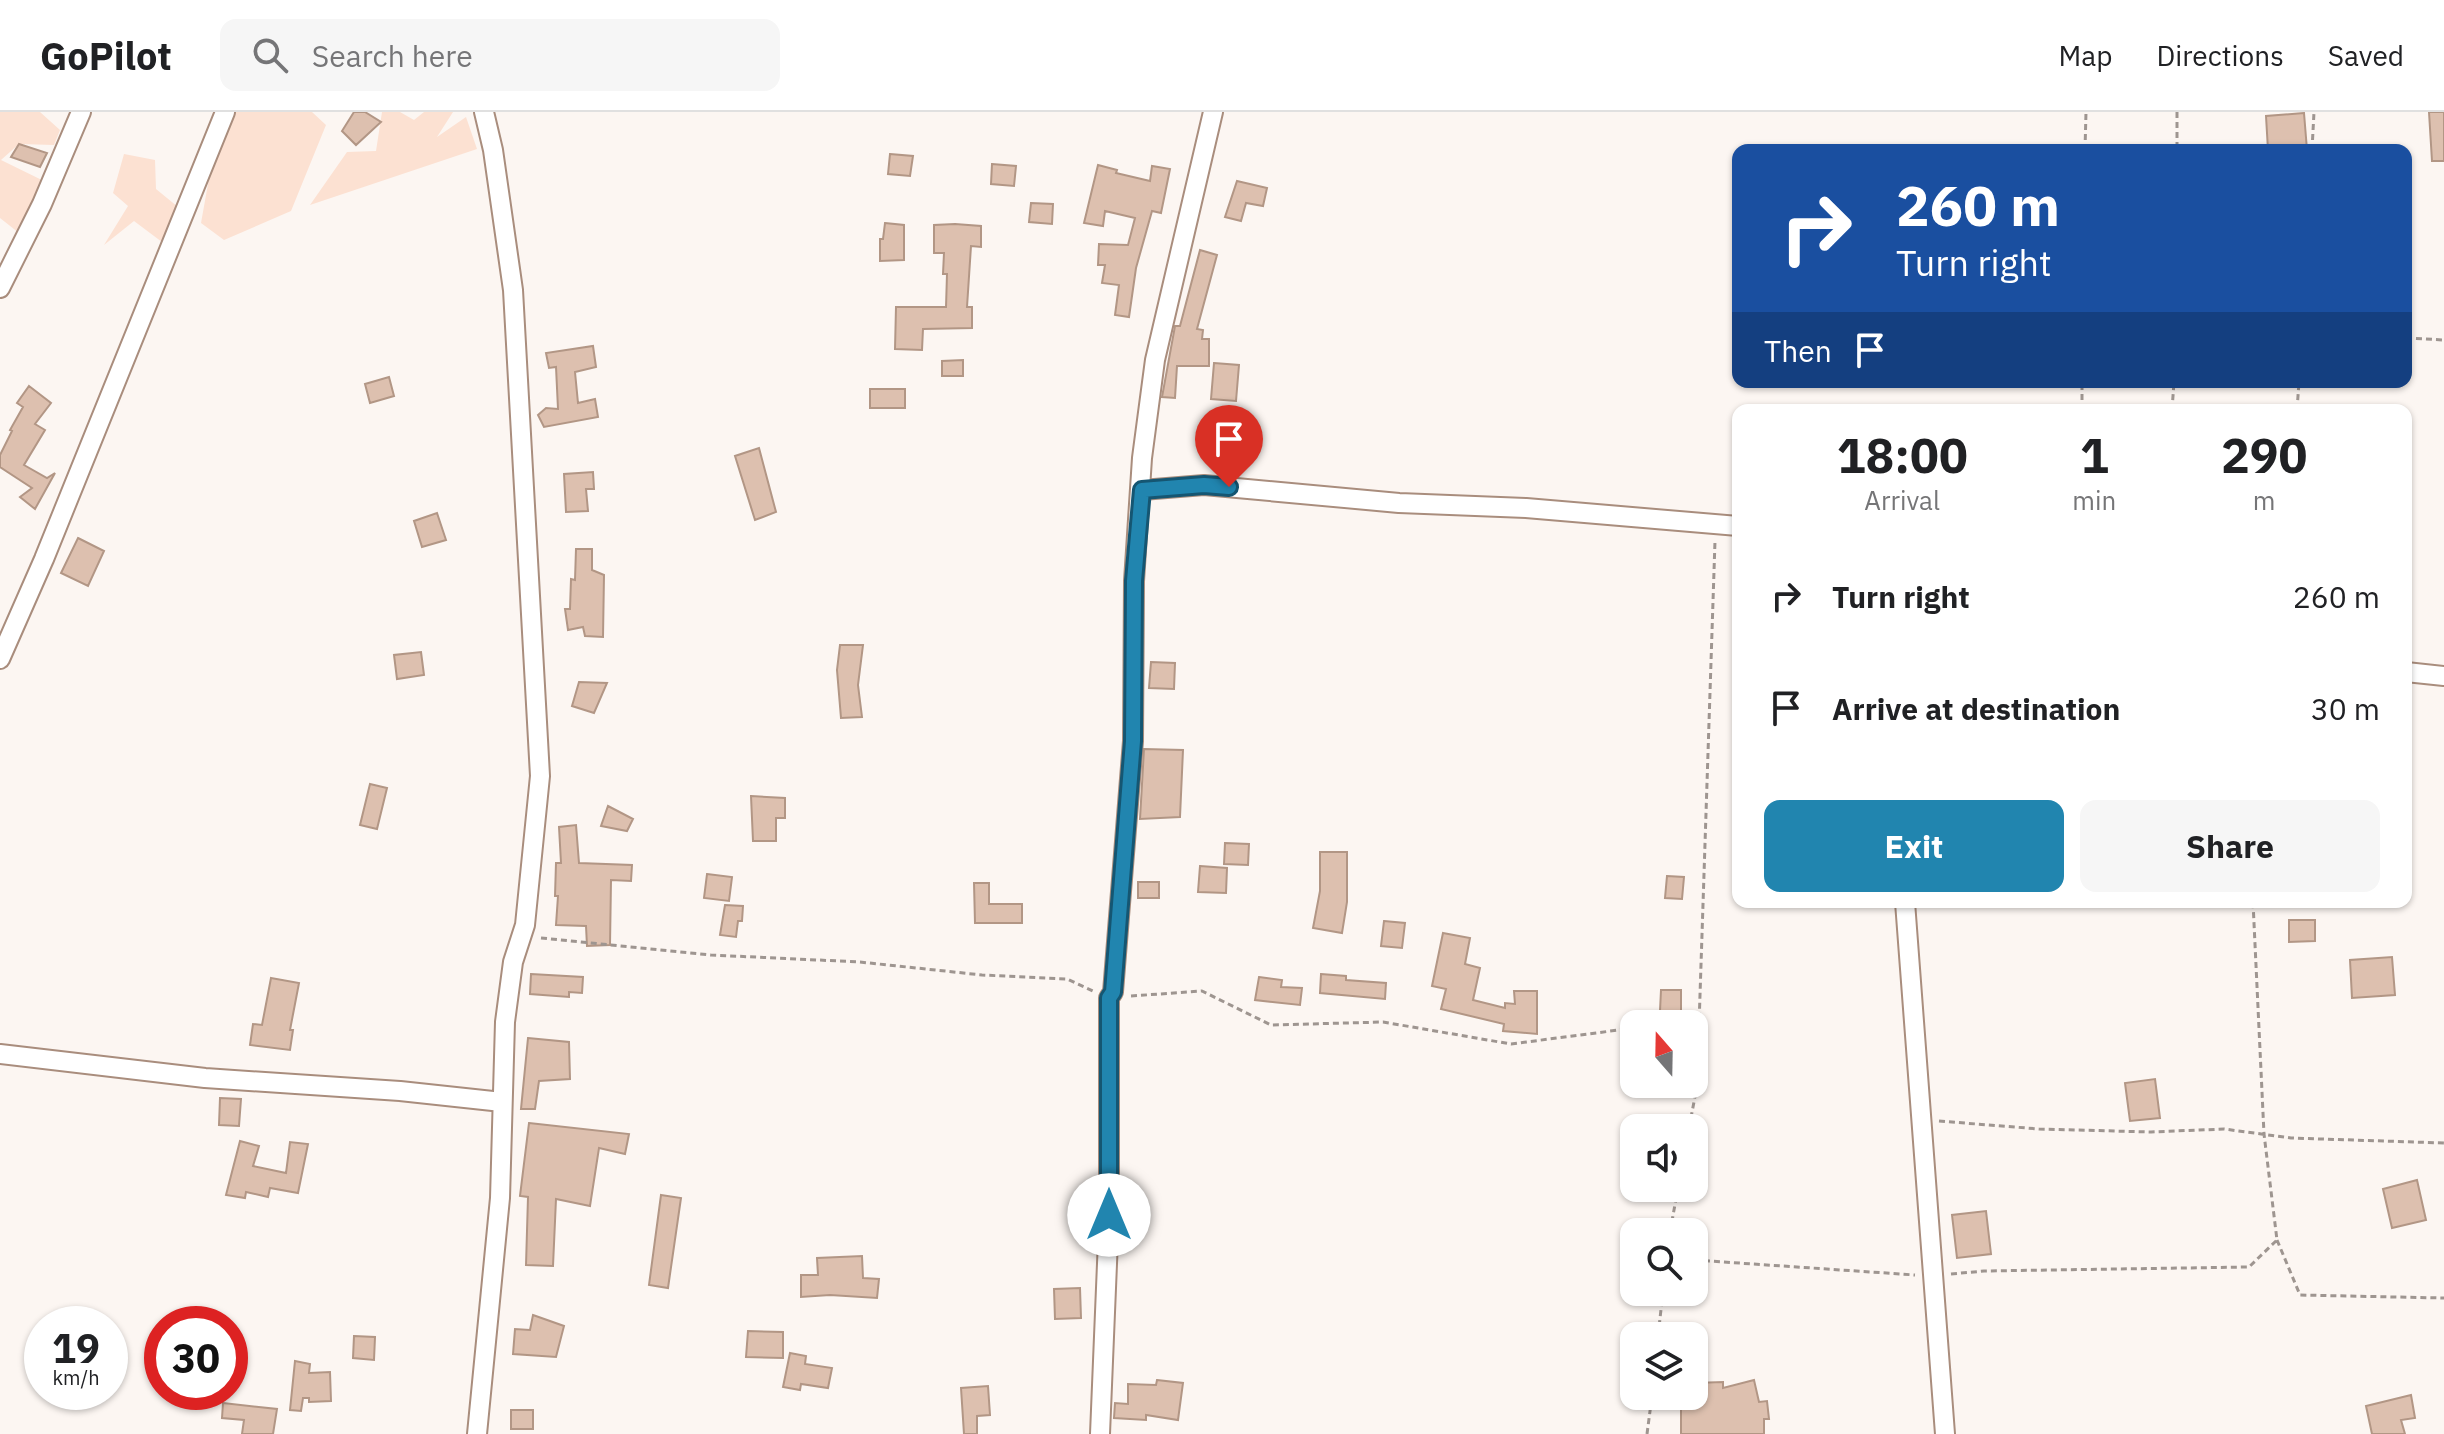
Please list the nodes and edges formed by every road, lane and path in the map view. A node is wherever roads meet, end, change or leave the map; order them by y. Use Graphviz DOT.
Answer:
graph roads {
  1 [pos="81,112"];
  2 [pos="225,112"];
  3 [pos="484,112"];
  4 [pos="1213,112"];
  5 [pos="2086,112"];
  6 [pos="2177,112"];
  7 [pos="2314,112"];
  8 [pos="2085,144"];
  9 [pos="2177,144"];
  10 [pos="2312,144"];
  11 [pos="0,288"];
  12 [pos="2412,338"];
  13 [pos="2444,340"];
  14 [pos="1142,490"];
  15 [pos="1715,524"];
  16 [pos="1732,525"];
  17 [pos="0,659"];
  18 [pos="2412,673"];
  19 [pos="2444,676"];
  20 [pos="1905,908"];
  21 [pos="2253,908"];
  22 [pos="521,936"];
  23 [pos="1109,998"];
  24 [pos="1697,1010"];
  25 [pos="1620,1030"];
  26 [pos="0,1054"];
  27 [pos="502,1102"];
  28 [pos="1923,1120"];
  29 [pos="2264,1134"];
  30 [pos="2444,1143"];
  31 [pos="2277,1240"];
  32 [pos="1708,1261"];
  33 [pos="1933,1276"];
  34 [pos="2444,1298"];
  35 [pos="1650,1410"];
  36 [pos="477,1434"];
  37 [pos="1100,1434"];
  38 [pos="1647,1434"];
  39 [pos="1945,1434"];
  1 -- 11 [label="street"];
  2 -- 17 [label="street"];
  3 -- 22 [label="street"];
  4 -- 14 [label="street"];
  5 -- 8 [label="path"];
  6 -- 9 [label="path"];
  7 -- 10 [label="path"];
  12 -- 13 [label="path"];
  14 -- 15 [label="street"];
  14 -- 23 [label="street"];
  15 -- 16 [label="street"];
  15 -- 24 [label="path"];
  18 -- 19 [label="street"];
  20 -- 28 [label="street"];
  21 -- 29 [label="path"];
  22 -- 23 [label="path"];
  22 -- 27 [label="street"];
  23 -- 25 [label="path"];
  23 -- 37 [label="street"];
  26 -- 27 [label="street"];
  27 -- 36 [label="street"];
  28 -- 29 [label="path"];
  28 -- 33 [label="street"];
  29 -- 30 [label="path"];
  29 -- 31 [label="path"];
  31 -- 33 [label="path"];
  31 -- 34 [label="path"];
  32 -- 33 [label="path"];
  33 -- 39 [label="street"];
  35 -- 38 [label="path"];
}
